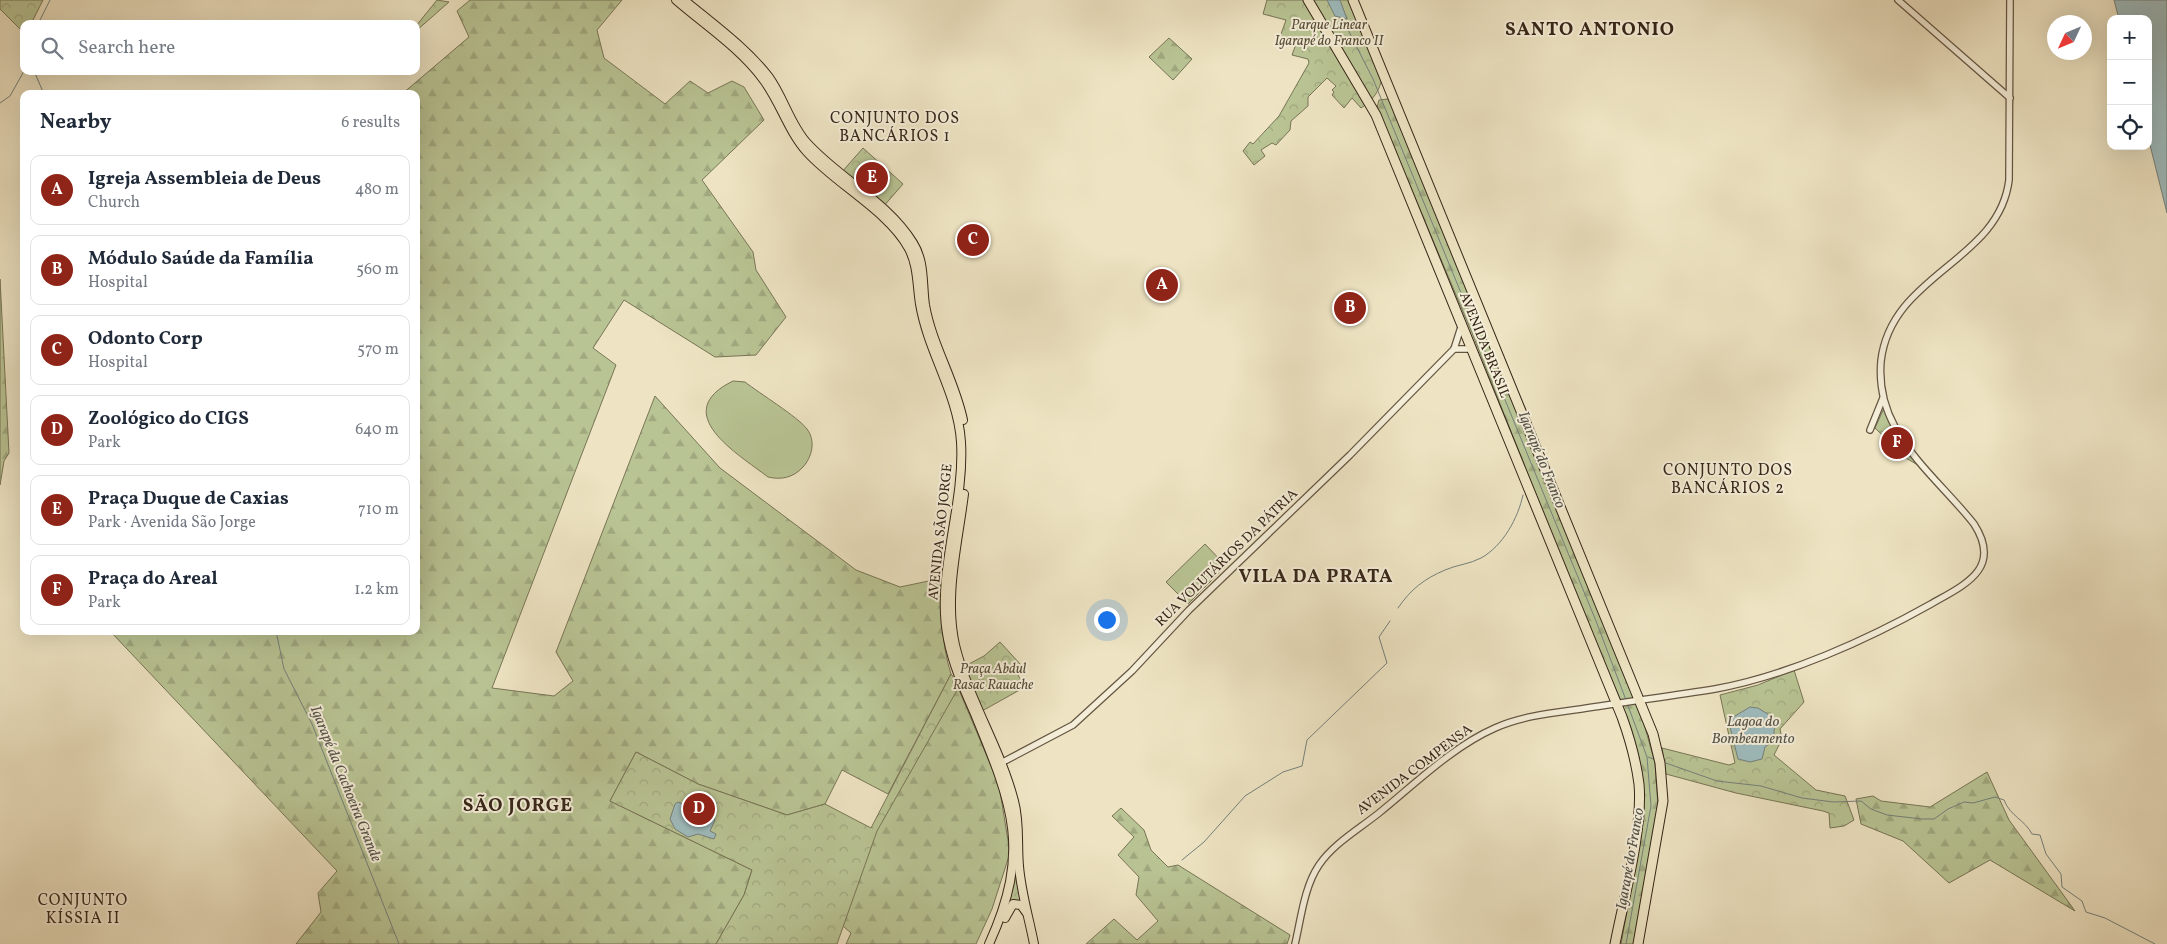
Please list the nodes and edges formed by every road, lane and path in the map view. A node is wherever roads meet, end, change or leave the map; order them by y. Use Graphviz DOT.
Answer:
graph roads {
  1 [pos="676,0"];
  2 [pos="684,0"];
  3 [pos="1308,0"];
  4 [pos="1353,0"];
  5 [pos="1898,0"];
  6 [pos="2010,0"];
  7 [pos="2010,98"];
  8 [pos="1461,326"];
  9 [pos="1454,349"];
  10 [pos="1472,350"];
  11 [pos="1883,398"];
  12 [pos="1870,430"];
  13 [pos="1639,699"];
  14 [pos="1619,702"];
  15 [pos="1001,763"];
  16 [pos="1028,916"];
  17 [pos="991,944"];
  18 [pos="1034,944"];
  19 [pos="1295,944"];
  20 [pos="1615,944"];
  21 [pos="1638,944"];
  1 -- 17 [label="main road, AVENIDA SÃO JORGE"];
  2 -- 15 [label="main road, AVENIDA SÃO JORGE"];
  3 -- 8 [label="highway, AVENIDA BRASIL"];
  4 -- 13 [label="highway, AVENIDA BRASIL"];
  5 -- 7 [label="street"];
  6 -- 7 [label="street"];
  7 -- 11 [label="street"];
  8 -- 9 [label="street, RUA VOLUTÁRIOS DA PÁTRIA"];
  8 -- 10 [label="highway, AVENIDA BRASIL"];
  9 -- 10 [label="street"];
  9 -- 15 [label="street, RUA VOLUTÁRIOS DA PÁTRIA"];
  10 -- 14 [label="highway, AVENIDA BRASIL"];
  11 -- 12 [label="street"];
  11 -- 13 [label="street, AVENIDA COMPENSA"];
  13 -- 14 [label="street, AVENIDA COMPENSA"];
  13 -- 21 [label="highway, AVENIDA BRASIL"];
  14 -- 19 [label="street, AVENIDA COMPENSA"];
  14 -- 20 [label="highway, AVENIDA BRASIL"];
  15 -- 16 [label="main road, AVENIDA SÃO JORGE"];
  16 -- 17 [label="main road"];
  16 -- 18 [label="main road"];
}
